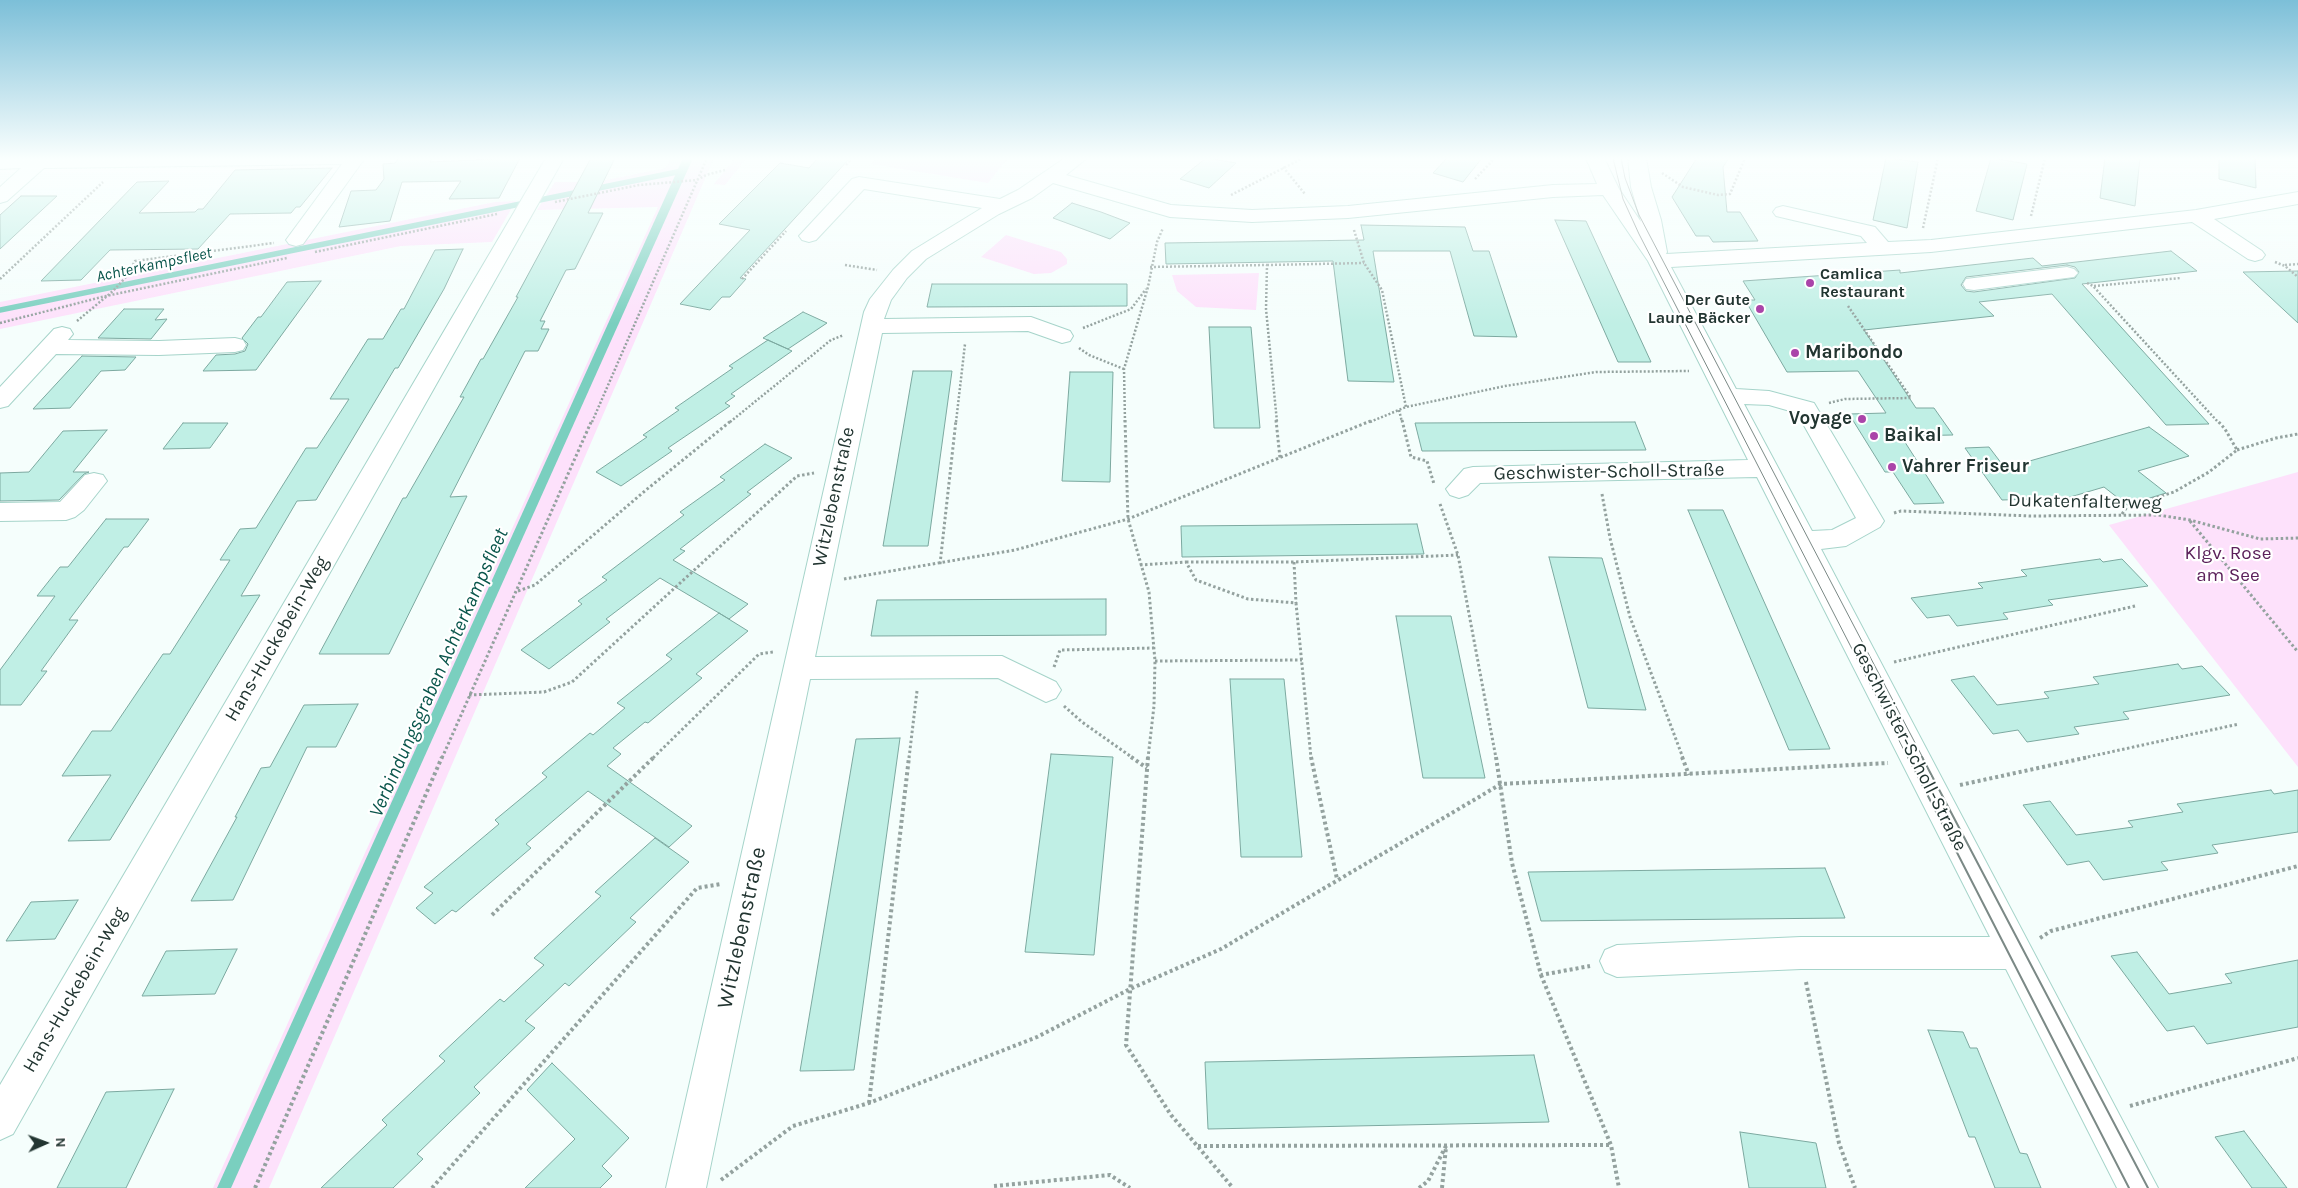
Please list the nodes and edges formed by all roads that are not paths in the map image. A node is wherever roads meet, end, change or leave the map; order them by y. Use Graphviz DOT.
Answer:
graph roads {
  1 [pos="318,213"];
  2 [pos="523,213"];
  3 [pos="830,213"];
  4 [pos="988,213"];
  5 [pos="1196,213"];
  6 [pos="1329,213"];
  7 [pos="1626,213"];
  8 [pos="1650,213"];
  9 [pos="2086,213"];
  10 [pos="2211,213"];
  11 [pos="2196,216"];
  12 [pos="1988,224"];
  13 [pos="2082,229"];
  14 [pos="809,236"];
  15 [pos="2024,236"];
  16 [pos="1957,243"];
  17 [pos="294,248"];
  18 [pos="1882,248"];
  19 [pos="1813,253"];
  20 [pos="2255,255"];
  21 [pos="1658,261"];
  22 [pos="1974,284"];
  23 [pos="871,326"];
  24 [pos="67,329"];
  25 [pos="1062,336"];
  26 [pos="235,345"];
  27 [pos="50,347"];
  28 [pos="1722,384"];
  29 [pos="0,401"];
  30 [pos="1765,468"];
  31 [pos="94,481"];
  32 [pos="1447,489"];
  33 [pos="0,512"];
  34 [pos="1803,541"];
  35 [pos="800,658"];
  36 [pos="1046,690"];
  37 [pos="2016,953"];
  38 [pos="1617,961"];
  39 [pos="0,1121"];
  40 [pos="686,1188"];
  41 [pos="2138,1188"];
  1 -- 17 [label="street"];
  2 -- 39 [label="street, Hans-Huckebein-Weg"];
  3 -- 14 [label="street"];
  4 -- 23 [label="street, Witzlebenstraße"];
  5 -- 6 [label="street"];
  7 -- 21 [label="street, Geschwister-Scholl-Straße"];
  8 -- 21 [label="street, Geschwister-Scholl-Straße"];
  9 -- 13 [label="street"];
  10 -- 11 [label="street"];
  11 -- 13 [label="street"];
  11 -- 20 [label="street"];
  12 -- 16 [label="street"];
  13 -- 15 [label="street"];
  15 -- 16 [label="street"];
  15 -- 22 [label="street"];
  16 -- 18 [label="street"];
  18 -- 19 [label="street"];
  18 -- 19 [label="street"];
  19 -- 21 [label="street"];
  21 -- 28 [label="street, Geschwister-Scholl-Straße"];
  23 -- 25 [label="street"];
  23 -- 35 [label="street, Witzlebenstraße"];
  24 -- 27 [label="street"];
  26 -- 27 [label="street"];
  27 -- 29 [label="street"];
  28 -- 30 [label="street, Geschwister-Scholl-Straße"];
  28 -- 34 [label="street"];
  30 -- 32 [label="street, Geschwister-Scholl-Straße"];
  30 -- 34 [label="street, Geschwister-Scholl-Straße"];
  31 -- 33 [label="street"];
  34 -- 37 [label="street, Geschwister-Scholl-Straße"];
  35 -- 36 [label="street"];
  35 -- 40 [label="street, Witzlebenstraße"];
  37 -- 38 [label="street"];
  37 -- 41 [label="street, Geschwister-Scholl-Straße"];
}
